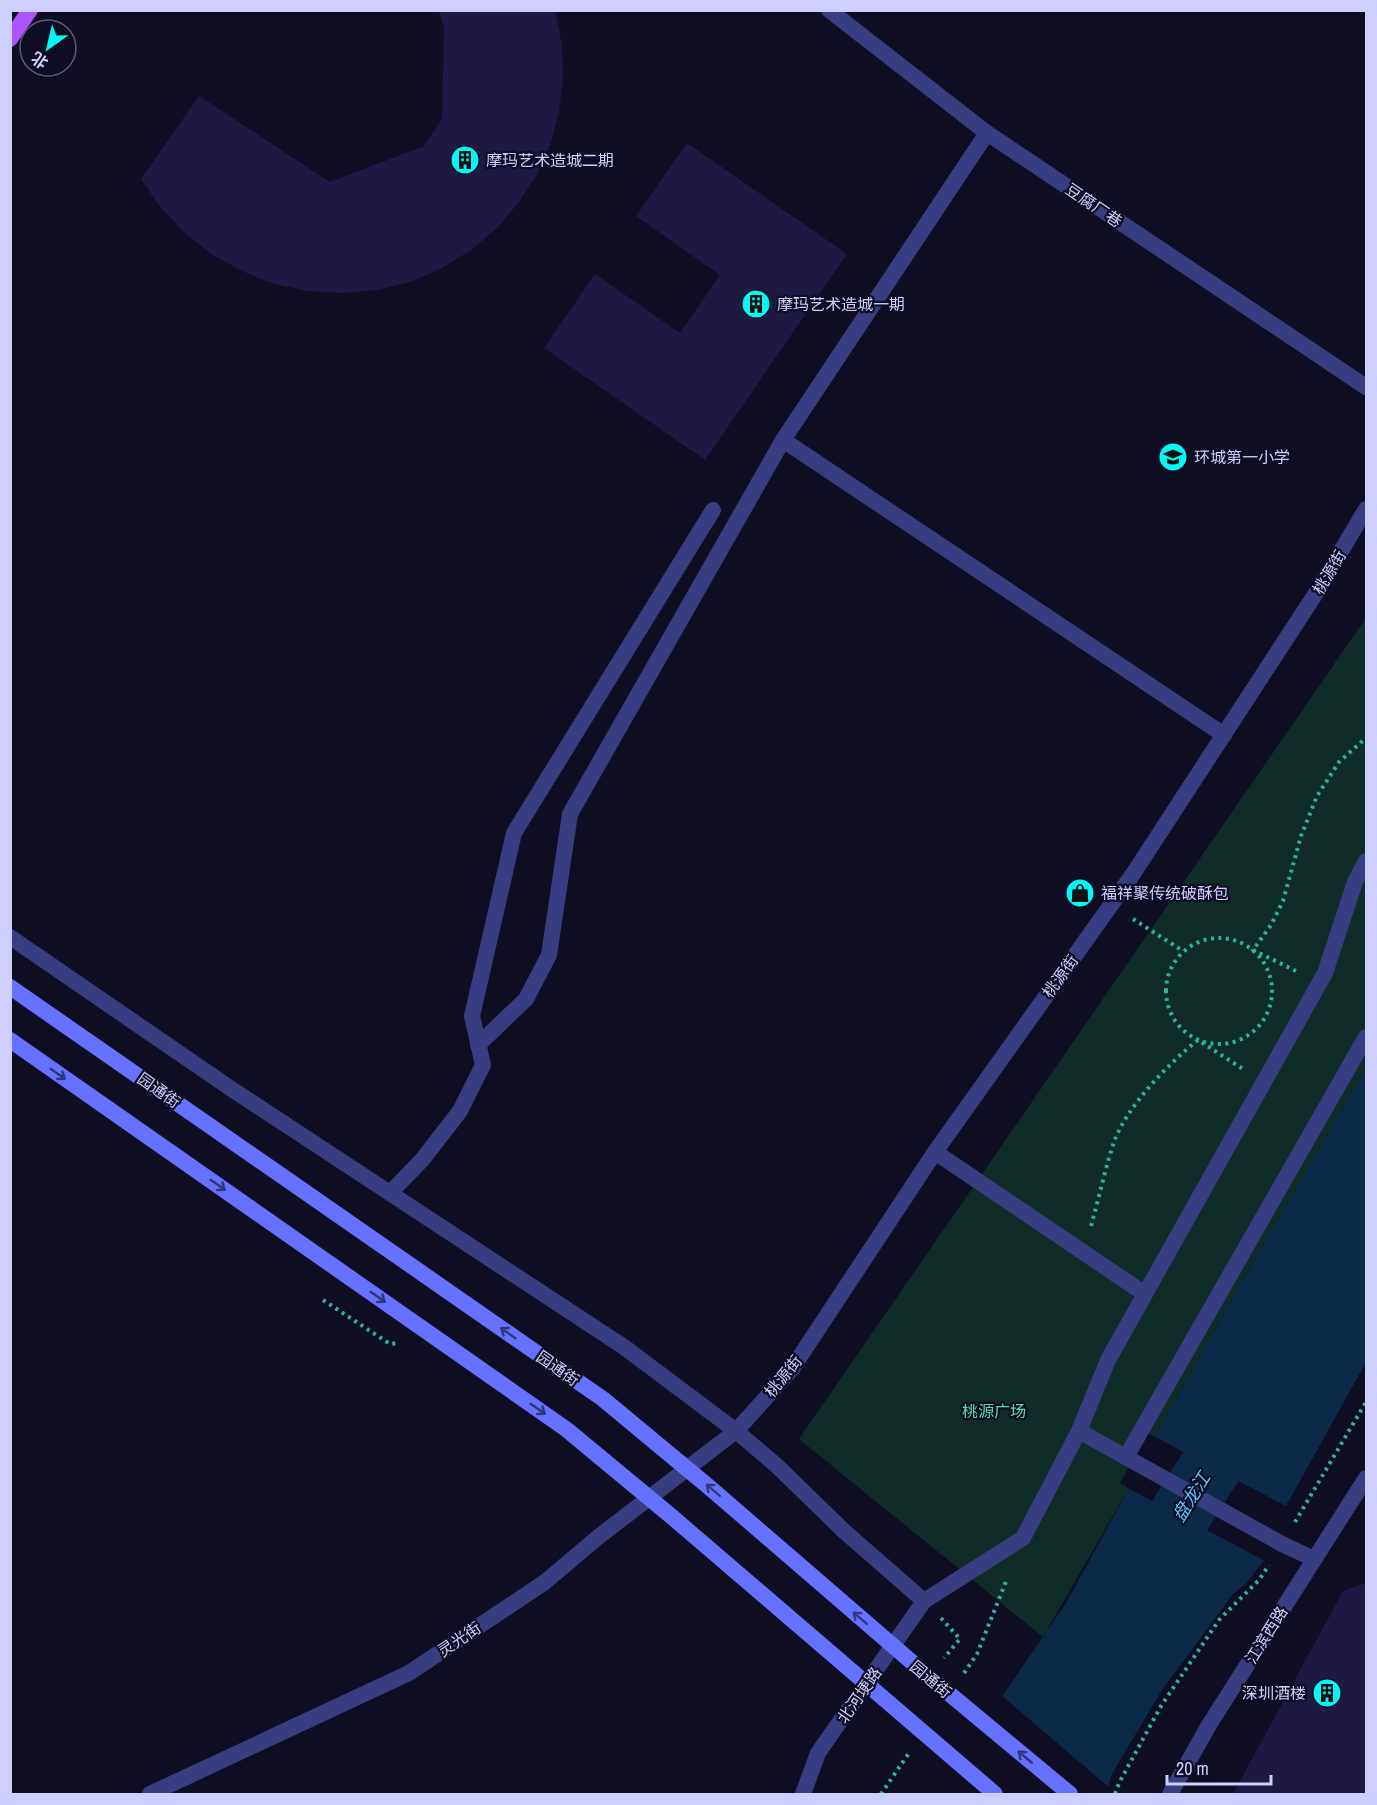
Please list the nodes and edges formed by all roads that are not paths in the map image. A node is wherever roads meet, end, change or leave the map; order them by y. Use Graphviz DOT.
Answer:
graph roads {
  1 [pos="30,10"];
  2 [pos="829,10"];
  3 [pos="10,39"];
  4 [pos="987,133"];
  5 [pos="1366,387"];
  6 [pos="783,440"];
  7 [pos="1366,509"];
  8 [pos="713,510"];
  9 [pos="1224,735"];
  10 [pos="1366,861"];
  11 [pos="10,937"];
  12 [pos="10,987"];
  13 [pos="1366,1037"];
  14 [pos="10,1040"];
  15 [pos="478,1045"];
  16 [pos="934,1152"];
  17 [pos="390,1193"];
  18 [pos="1145,1294"];
  19 [pos="735,1431"];
  20 [pos="1079,1431"];
  21 [pos="1129,1459"];
  22 [pos="1366,1478"];
  23 [pos="1314,1559"];
  24 [pos="924,1601"];
  25 [pos="150,1794"];
  26 [pos="803,1794"];
  27 [pos="995,1794"];
  28 [pos="1070,1794"];
  29 [pos="1170,1794"];
  1 -- 3 [label="main road"];
  2 -- 4 [label="street, 豆腐厂巷"];
  4 -- 5 [label="street, 豆腐厂巷"];
  4 -- 6 [label="street"];
  6 -- 9 [label="street"];
  6 -- 15 [label="street"];
  7 -- 9 [label="street, 桃源街"];
  8 -- 15 [label="street"];
  9 -- 16 [label="street, 桃源街"];
  10 -- 18 [label="street"];
  11 -- 17 [label="street"];
  28 -- 12 [label="main road, 园通街, one-way, bridge"];
  13 -- 21 [label="street"];
  14 -- 27 [label="main road, one-way, bridge"];
  15 -- 17 [label="street"];
  16 -- 18 [label="street"];
  16 -- 19 [label="street, 桃源街"];
  17 -- 19 [label="street"];
  18 -- 20 [label="street"];
  19 -- 24 [label="street"];
  19 -- 25 [label="street, 灵光街"];
  20 -- 21 [label="street"];
  20 -- 24 [label="street"];
  21 -- 23 [label="street"];
  22 -- 23 [label="street, 江滨西路"];
  23 -- 29 [label="street, 江滨西路"];
  24 -- 26 [label="street, 北河埂路"];
}
